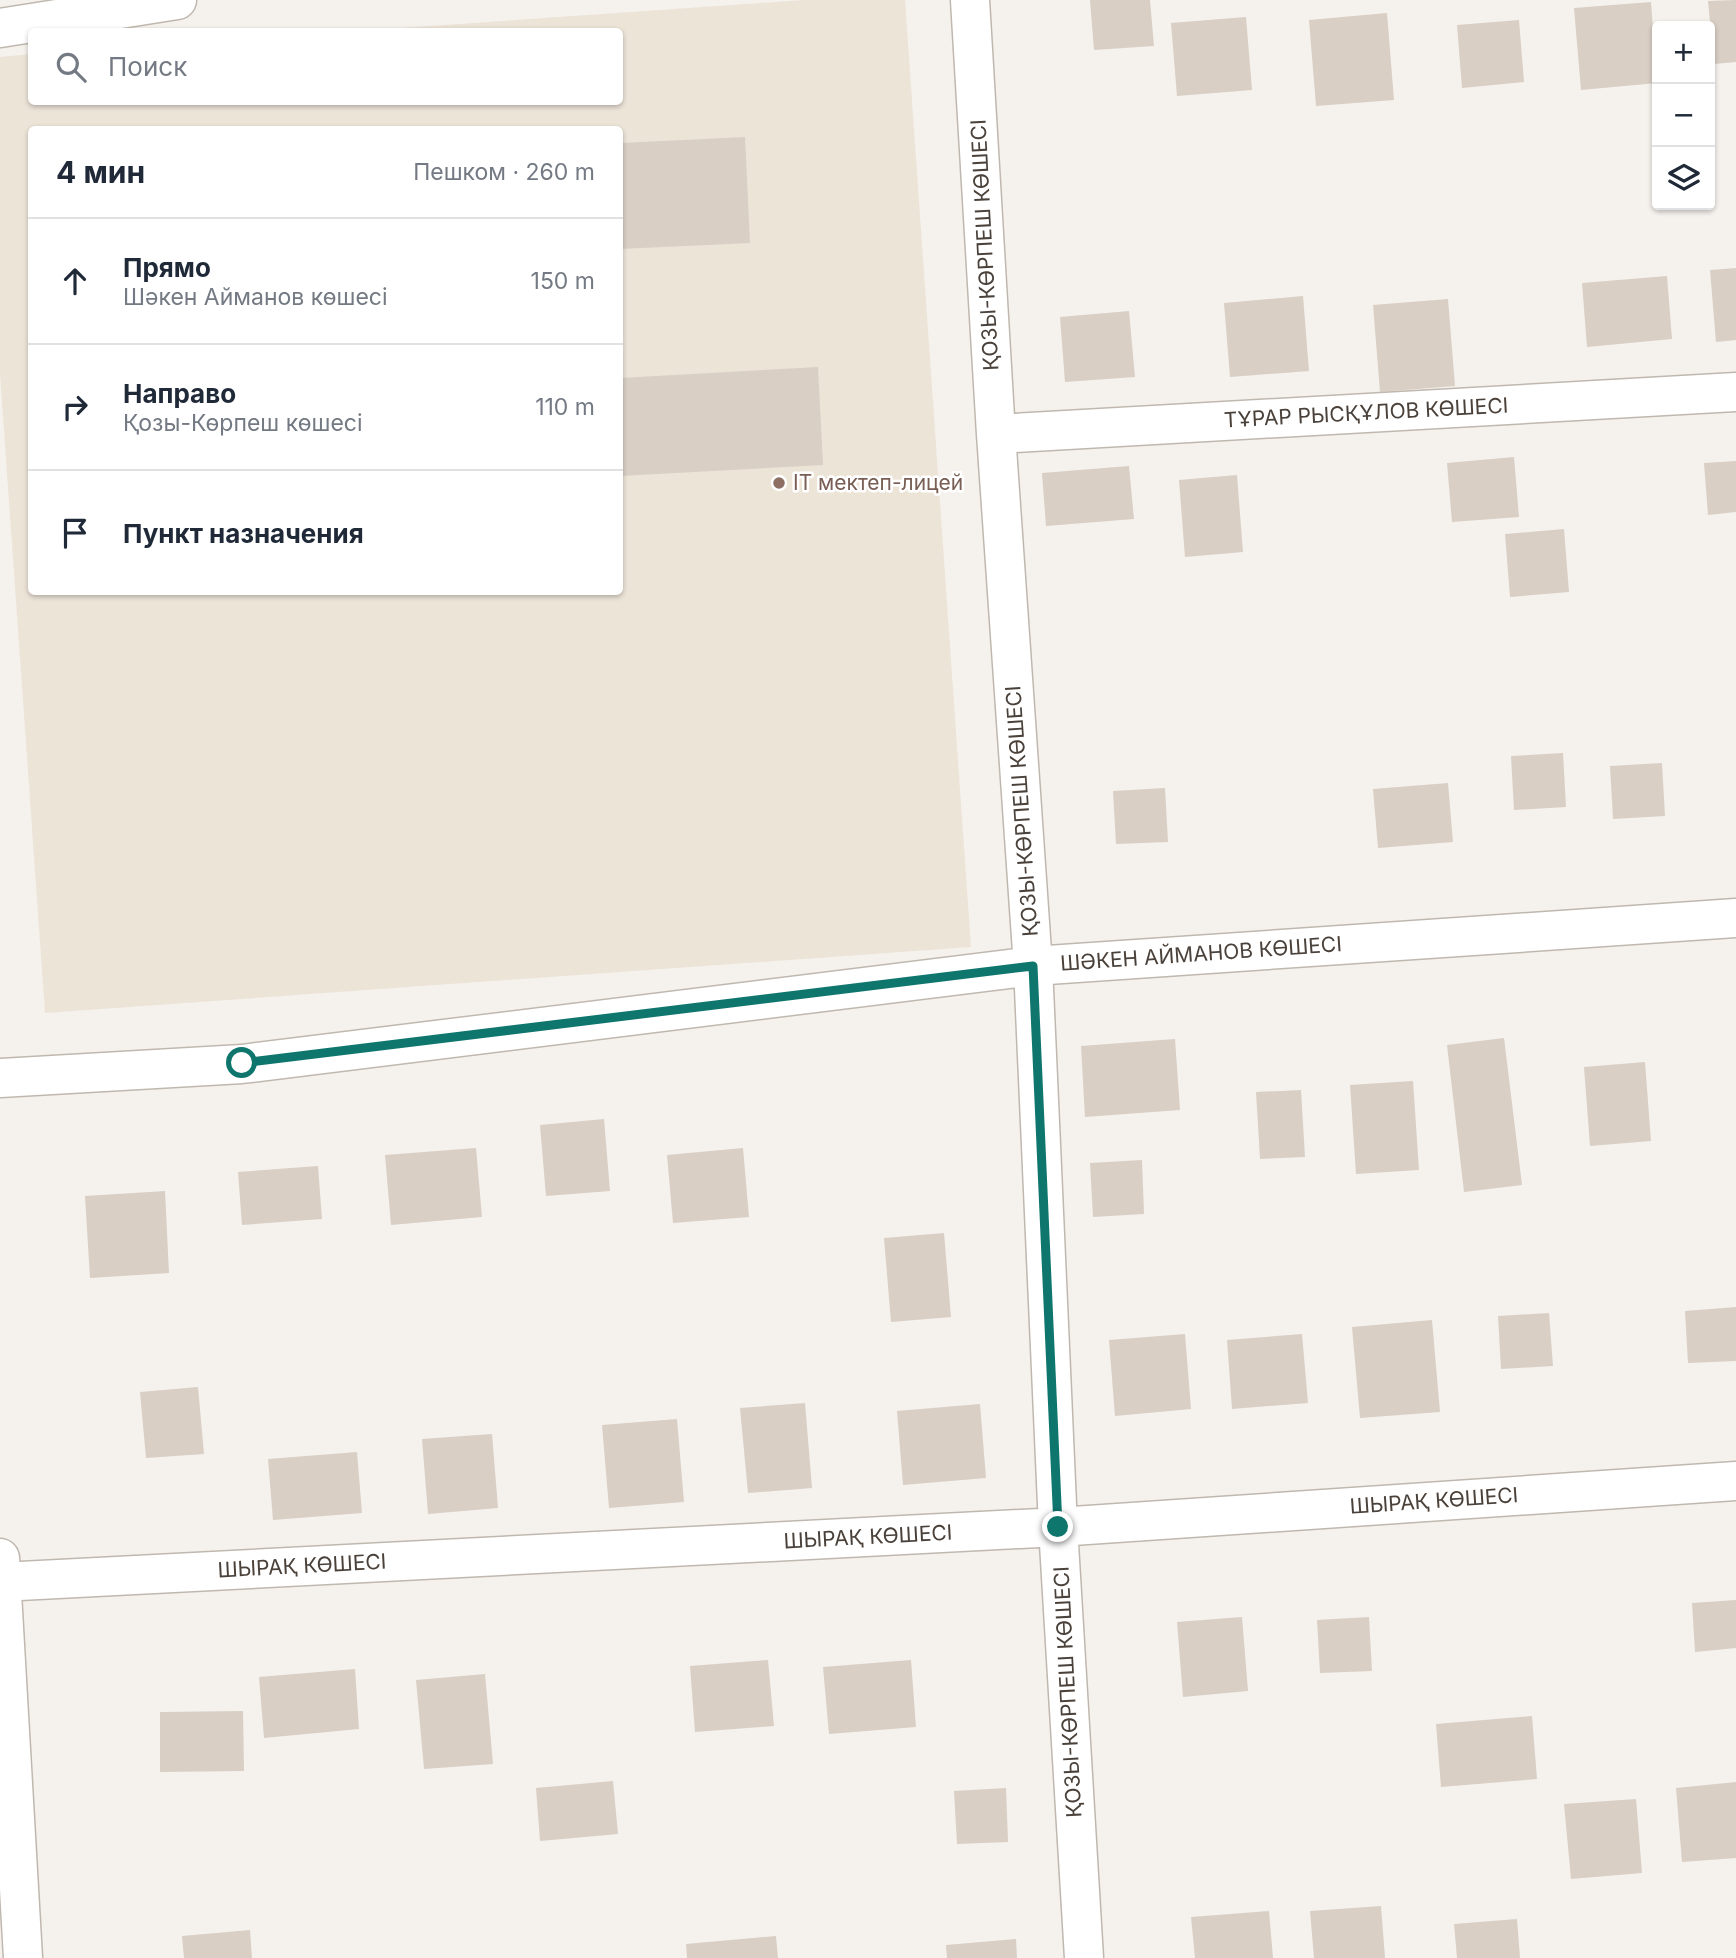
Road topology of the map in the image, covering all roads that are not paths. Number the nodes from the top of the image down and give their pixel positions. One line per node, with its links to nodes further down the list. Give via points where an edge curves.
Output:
1 (177, 0): 3 (street)
2 (970, 0): 5 (street, ҚОЗЫ-КӨРПЕШ КӨШЕСІ)
3 (0, 28)
4 (1736, 392): 5 (street, ТҰРАР РЫСҚҰЛОВ КӨШЕСІ)
5 (996, 434): 7 (street, ҚОЗЫ-КӨРПЕШ КӨШЕСІ)
6 (1736, 918): 7 (street, ШӘКЕН АЙМАНОВ КӨШЕСІ)
7 (1033, 966): 8 (street, ШӘКЕН АЙМАНОВ КӨШЕСІ, via 242,1063); 10 (street, ҚОЗЫ-КӨРПЕШ КӨШЕСІ)
8 (0, 1078)
9 (1736, 1481): 10 (street, ШЫРАҚ КӨШЕСІ)
10 (1058, 1527): 11 (street, ШЫРАҚ КӨШЕСІ); 13 (street, ҚОЗЫ-КӨРПЕШ КӨШЕСІ)
11 (1, 1574): 12 (street)
12 (23, 1958)
13 (1084, 1958)

